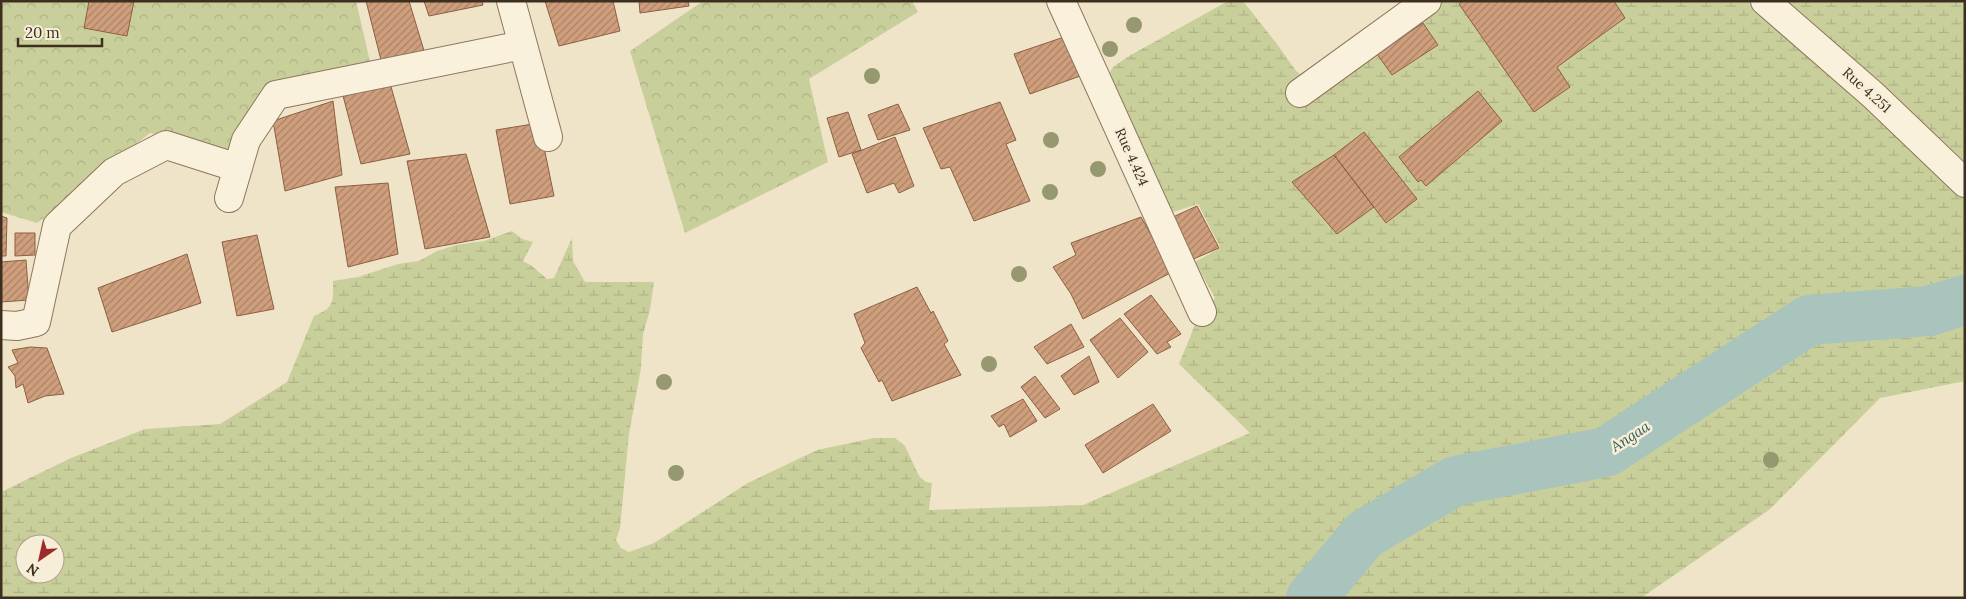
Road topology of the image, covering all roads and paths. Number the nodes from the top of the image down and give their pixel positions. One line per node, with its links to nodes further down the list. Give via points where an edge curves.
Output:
1 (511, 1): 5 (street)
2 (1427, 1): 6 (street)
3 (1765, 1): 9 (street, Rue 4.251, via 1873,94)
4 (1062, 2): 11 (street, Rue 4.424)
5 (522, 45): 7 (street); 8 (street, via 276,95 246,140)
6 (1300, 93)
7 (548, 137)
8 (238, 168): 10 (street); 12 (street, via 166,145 114,172 57,226 36,322)
9 (1965, 183)
10 (229, 198)
11 (1202, 312)
12 (1, 325)

